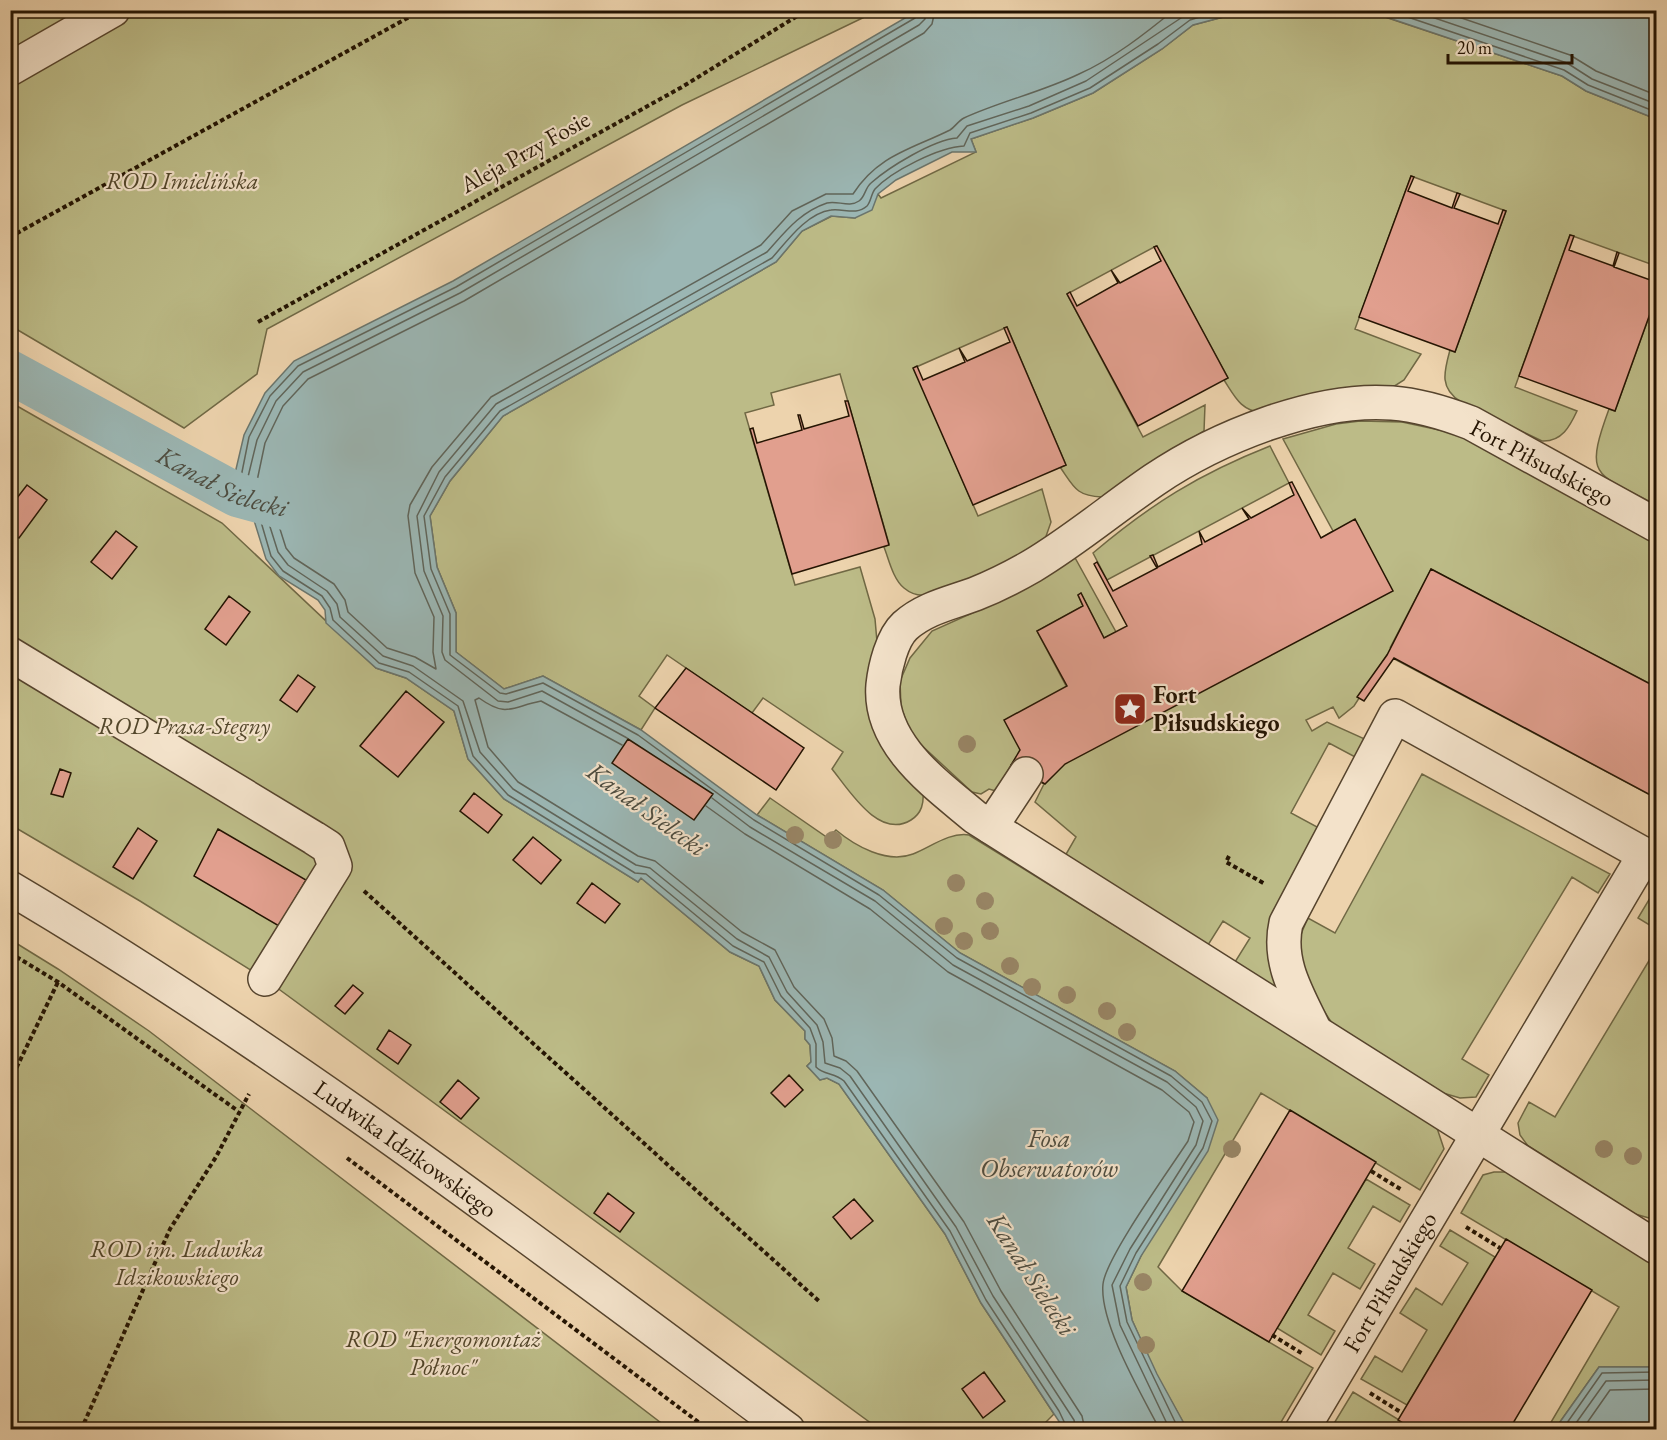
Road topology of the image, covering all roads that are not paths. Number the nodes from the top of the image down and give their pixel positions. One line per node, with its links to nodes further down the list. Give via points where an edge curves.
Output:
1 (113, 10): 2 (street)
2 (10, 69)
3 (1656, 525): 6 (street, Fort Piłsudskiego, via 1471,423 1419,406 1358,403 1326,408 1222,443 1155,479 1034,565 1003,582 929,610 904,627 887,664 883,686 884,709 891,728 917,767)
4 (10, 654): 9 (street, via 328,847 335,866)
5 (1026, 774): 6 (street)
6 (991, 827): 10 (street, Fort Piłsudskiego)
7 (1651, 857): 10 (street, via 1395,716 1286,923 1282,942 1287,972); 11 (street)
8 (10, 888): 13 (street, Ludwika Idzikowskiego, via 277,1056)
9 (264, 979)
10 (1315, 1031): 11 (street, Fort Piłsudskiego)
11 (1479, 1135): 12 (street, Fort Piłsudskiego); 14 (street, Fort Piłsudskiego)
12 (1656, 1247)
13 (788, 1430)
14 (1302, 1430)

